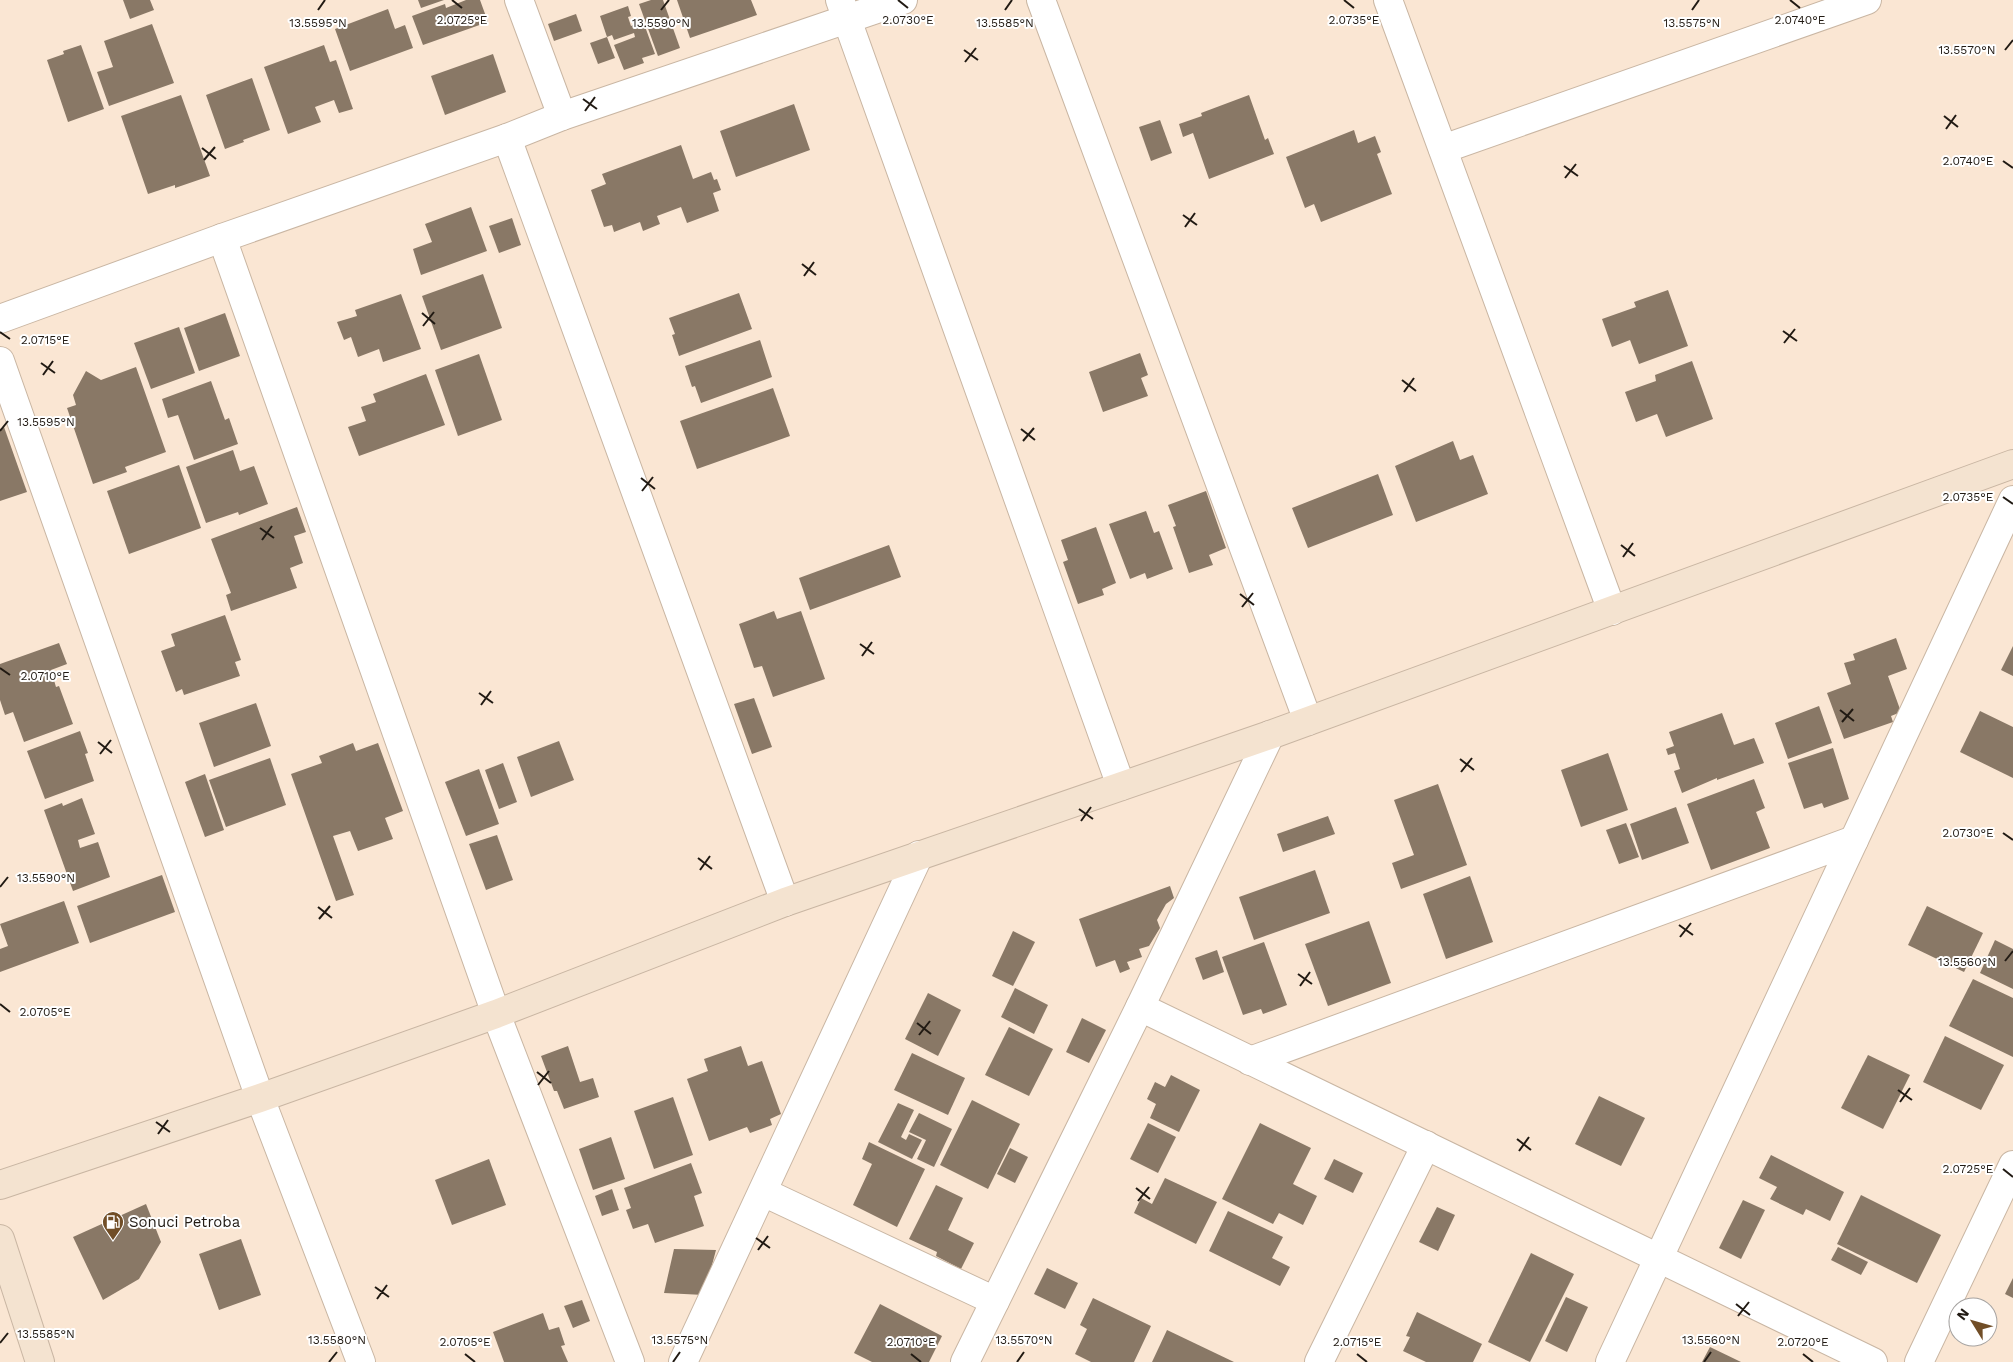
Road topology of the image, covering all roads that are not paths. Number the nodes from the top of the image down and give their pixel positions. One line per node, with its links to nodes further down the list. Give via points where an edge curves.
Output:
1 (519, 0): 7 (street)
2 (904, 0): 6 (street)
3 (1041, 0): 16 (street)
4 (1388, 0): 9 (street)
5 (1849, 3): 9 (street)
6 (844, 10): 7 (street); 18 (street)
7 (562, 116): 8 (street)
8 (508, 138): 10 (street); 21 (street)
9 (1443, 149): 15 (street)
10 (222, 238): 11 (street); 23 (street)
11 (0, 319)
12 (0, 361): 25 (street)
13 (2013, 464): 15 (street)
14 (2013, 500): 19 (street)
15 (1612, 611): 16 (street)
16 (1308, 721): 17 (street)
17 (1270, 735): 18 (street); 22 (street)
18 (1120, 786): 20 (street)
19 (1854, 840): 24 (street); 31 (street)
20 (919, 855): 21 (street); 29 (street)
21 (785, 902): 23 (street)
22 (1140, 1008): 24 (street); 32 (street)
23 (496, 1014): 25 (street); 35 (street)
24 (1250, 1061): 26 (street)
25 (260, 1098): 28 (street); 34 (street)
26 (1426, 1145): 31 (street); 38 (street)
27 (2013, 1166): 41 (street)
28 (0, 1185)
29 (763, 1192): 32 (street); 36 (street)
30 (0, 1239): 33 (street)
31 (1659, 1258): 39 (street); 40 (street)
32 (995, 1301): 37 (street)
33 (40, 1362)
34 (361, 1362)
35 (630, 1362)
36 (683, 1362)
37 (965, 1362)
38 (1319, 1362)
39 (1610, 1362)
40 (1873, 1362)
41 (1919, 1362)

